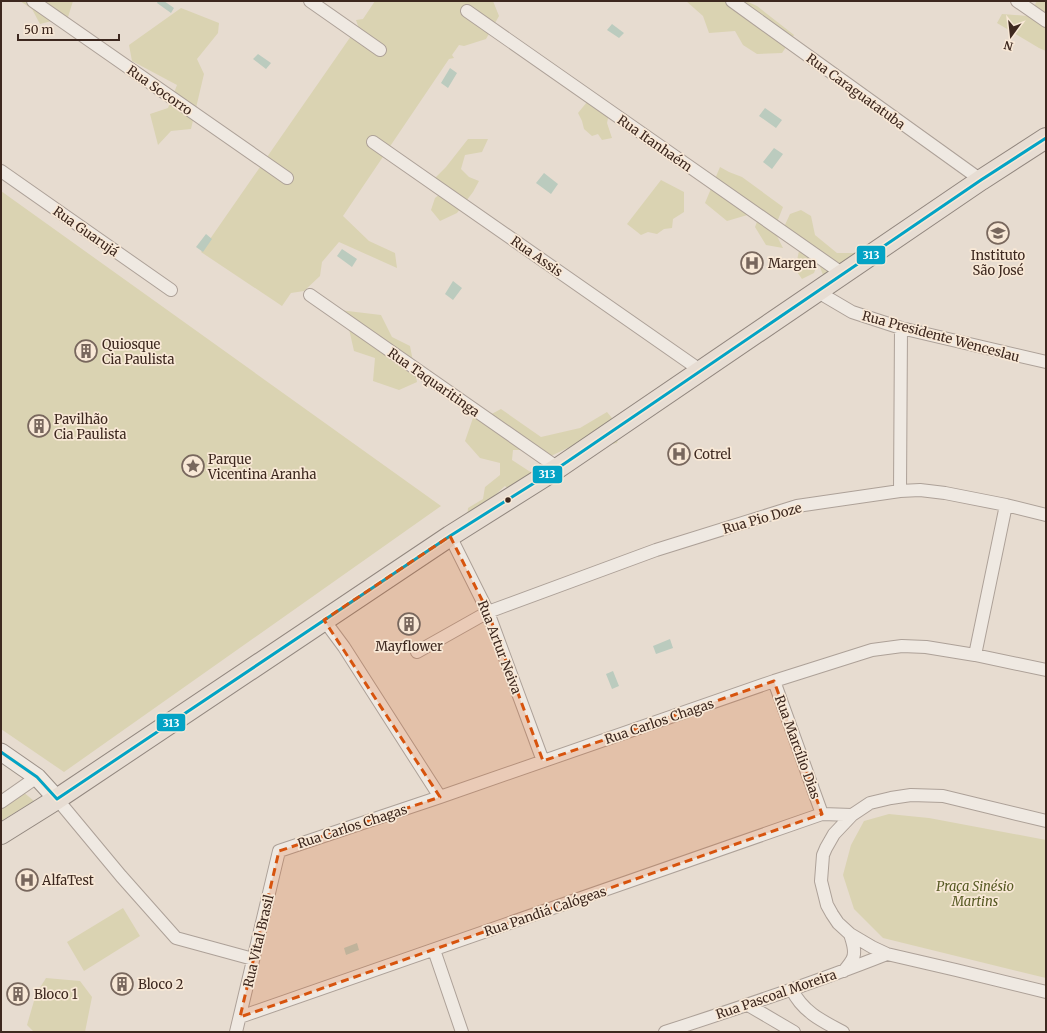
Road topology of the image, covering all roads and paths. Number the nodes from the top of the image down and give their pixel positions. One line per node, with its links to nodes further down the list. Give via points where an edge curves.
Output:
1 (34, 1): 11 (street, Rua Socorro)
2 (310, 1): 7 (street)
3 (732, 1): 12 (street, Rua Caraguatatuba)
4 (1018, 1): 6 (street)
5 (467, 11): 13 (street, Rua Itanhaém)
6 (1046, 21)
7 (380, 50)
8 (1046, 138): 12 (main road)
9 (373, 142): 19 (street, Rua Assis)
10 (1, 171): 14 (street, Rua Guarujá)
11 (287, 178)
12 (981, 180): 13 (main road)
13 (844, 274): 15 (main road)
14 (171, 290)
15 (818, 292): 17 (street, Rua Presidente Wenceslau, via 852,312); 19 (main road)
16 (310, 295): 20 (street, Rua Taquaritinga)
17 (900, 328): 18 (street, Rua Presidente Wenceslau); 21 (street)
18 (1046, 362)
19 (700, 370): 20 (main road)
20 (558, 468): 24 (main road)
21 (900, 490): 22 (street, Rua Pio Doze, via 945,493); 25 (street, Rua Pio Doze, via 797,506 656,550)
22 (1006, 505): 23 (street, Rua Pio Doze); 28 (street)
23 (1046, 515)
24 (450, 536): 25 (street, Rua Artur Neiva); 26 (main road)
25 (488, 612): 27 (street, Rua Pio Doze); 32 (street, Rua Artur Neiva)
26 (324, 620): 34 (street); 35 (main road)
27 (417, 652)
28 (975, 655): 29 (street, Rua Carlos Chagas); 30 (street, Rua Carlos Chagas, via 902,646 872,650)
29 (1046, 670)
30 (774, 681): 32 (street, Rua Carlos Chagas); 37 (street, Rua Marcílio Dias)
31 (1, 752): 33 (main road)
32 (543, 761): 34 (street, Rua Carlos Chagas)
33 (36, 777): 35 (main road); 36 (street)
34 (440, 797): 41 (street, Rua Carlos Chagas)
35 (57, 799): 40 (main road); 45 (street, via 176,938)
36 (1, 802)
37 (822, 814): 38 (street, Rua Pandiá Calógeas); 43 (street, Rua Pandiá Calógeas)
38 (852, 815): 39 (street, via 870,803 911,795 943,796); 42 (street, via 834,834 826,848 821,881 827,905 838,923)
39 (1046, 821)
40 (1, 834)
41 (279, 851): 45 (street, Rua Vital Brasil)
42 (850, 934): 44 (street); 46 (street, via 854,954)
43 (434, 950): 50 (street, Rua Pandiá Calógeas); 52 (street)
44 (886, 954): 46 (street, Rua Pascoal Moreira); 48 (street)
45 (253, 959): 50 (street, Rua Vital Brasil)
46 (844, 971): 47 (street, Rua Pascoal Moreira)
47 (792, 990): 49 (street, Rua Pascoal Moreira); 55 (street, via 804,1008)
48 (1046, 992)
49 (748, 1005): 53 (street, Rua Pascoal Moreira); 54 (street)
50 (240, 1018): 51 (street, Rua Vital Brasil)
51 (236, 1032)
52 (462, 1032)
53 (664, 1032)
54 (794, 1032)
55 (844, 1032)

